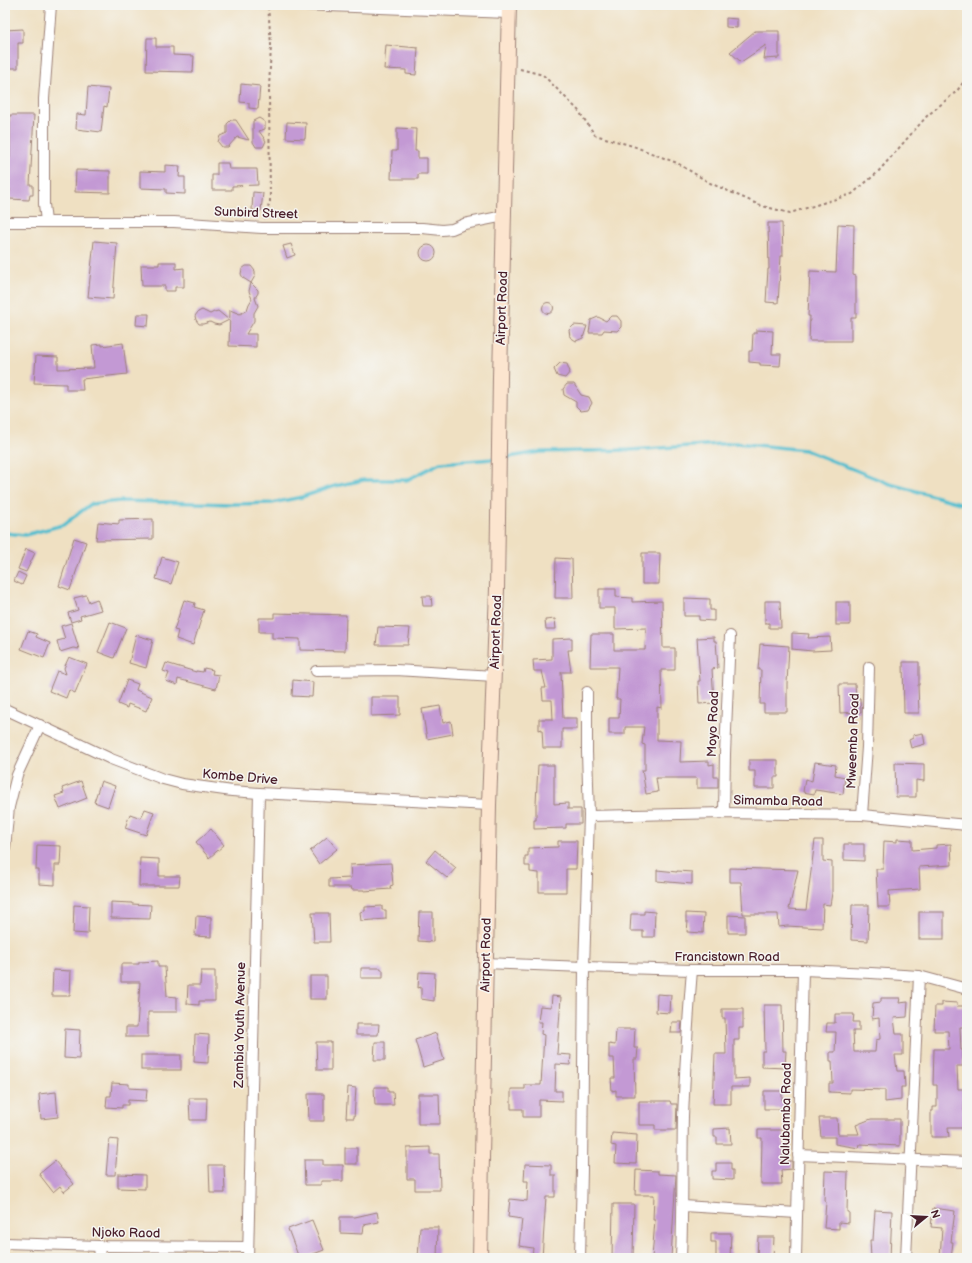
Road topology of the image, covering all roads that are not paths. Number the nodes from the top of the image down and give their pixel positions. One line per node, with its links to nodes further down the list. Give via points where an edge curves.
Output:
1 (51, 5): 6 (street, via 44,99)
2 (303, 5): 3 (street)
3 (508, 9): 4 (street, Airport Road)
4 (504, 216): 6 (street, Sunbird Street, via 442,230 262,228 174,222); 10 (street, Airport Road)
5 (5, 222): 6 (street, Sunbird Street)
6 (46, 222)
7 (730, 636): 16 (street, Moyo Road)
8 (869, 667): 17 (street, Mweemba Road)
9 (316, 671): 10 (street, via 396,670)
10 (494, 676): 15 (street, Airport Road)
11 (587, 692): 18 (street)
12 (5, 709): 13 (street, Kombe Drive)
13 (40, 725): 14 (street, Kombe Drive, via 111,759 163,780); 20 (street, via 17,775 9,806)
14 (259, 793): 15 (street, Kombe Drive); 34 (street, Zambia Youth Avenue)
15 (489, 805): 21 (street, Airport Road)
16 (724, 813): 17 (street, Simamba Road); 18 (street, Simamba Road)
17 (862, 815): 19 (street, Simamba Road)
18 (589, 816): 22 (street)
19 (967, 825)
20 (5, 848)
21 (486, 963): 22 (street, Francistown Road); 37 (street, Airport Road)
22 (584, 968): 23 (street, Francistown Road); 38 (street)
23 (692, 970): 24 (street, Francistown Road); 30 (street, via 683,1117)
24 (803, 970): 25 (street, Francistown Road); 27 (street, Nalubamba Road)
25 (919, 976): 26 (street, Francistown Road); 28 (street)
26 (967, 989)
27 (798, 1155): 28 (street); 31 (street, Nalubamba Road)
28 (910, 1160): 29 (street); 41 (street)
29 (967, 1162)
30 (683, 1206): 31 (street); 39 (street)
31 (797, 1213): 40 (street, Nalubamba Road)
32 (5, 1243): 33 (street, Njoko Raod)
33 (98, 1246): 34 (street, Njoko Raod); 35 (street)
34 (248, 1247): 36 (street, Zambia Youth Avenue)
35 (100, 1258)
36 (248, 1258)
37 (480, 1258)
38 (580, 1258)
39 (681, 1258)
40 (796, 1258)
41 (906, 1258)

